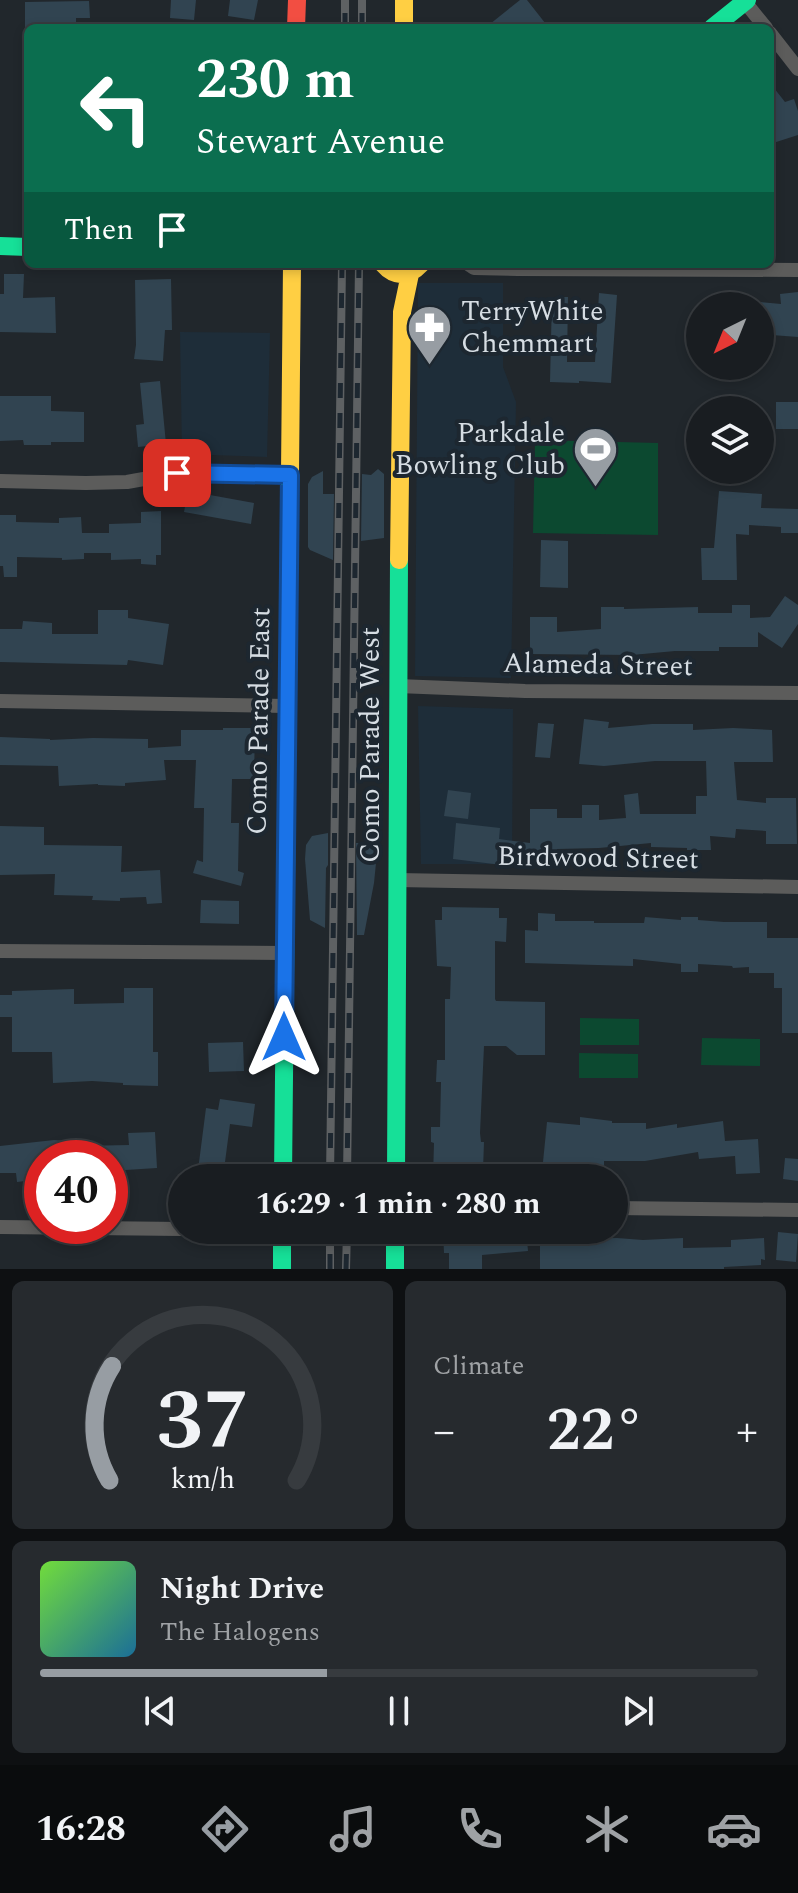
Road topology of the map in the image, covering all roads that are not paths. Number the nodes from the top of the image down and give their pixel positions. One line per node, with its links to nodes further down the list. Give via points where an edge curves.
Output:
1 (297, 0): 4 (street)
2 (404, 0): 5 (street)
3 (746, 1): 6 (street); 7 (street)
4 (296, 24)
5 (404, 24)
6 (717, 24)
7 (763, 24)
8 (774, 38): 9 (street)
9 (798, 69)
10 (0, 246): 11 (street)
11 (24, 247)
12 (292, 268): 16 (street, Como Parade East)
13 (394, 268): 18 (street, Como Parade West, via 402,312)
14 (474, 268): 15 (street)
15 (798, 270)
16 (290, 475): 17 (street, via 177,473 127,482); 21 (street, Como Parade East)
17 (0, 481)
18 (398, 686): 19 (street, Alameda Street); 22 (street, Como Parade West)
19 (798, 693)
20 (0, 701): 21 (street)
21 (288, 706): 25 (street, Como Parade East)
22 (397, 880): 23 (street, Birdwood Street); 27 (street, Como Parade West)
23 (798, 887)
24 (0, 951): 25 (street)
25 (284, 953): 26 (street, Como Parade East)
26 (283, 1164)
27 (396, 1164)
28 (628, 1208): 29 (street)
29 (798, 1210)
30 (0, 1227): 31 (street)
31 (168, 1229)
32 (282, 1244): 34 (street)
33 (395, 1244): 35 (street)
34 (282, 1269)
35 (395, 1269)

